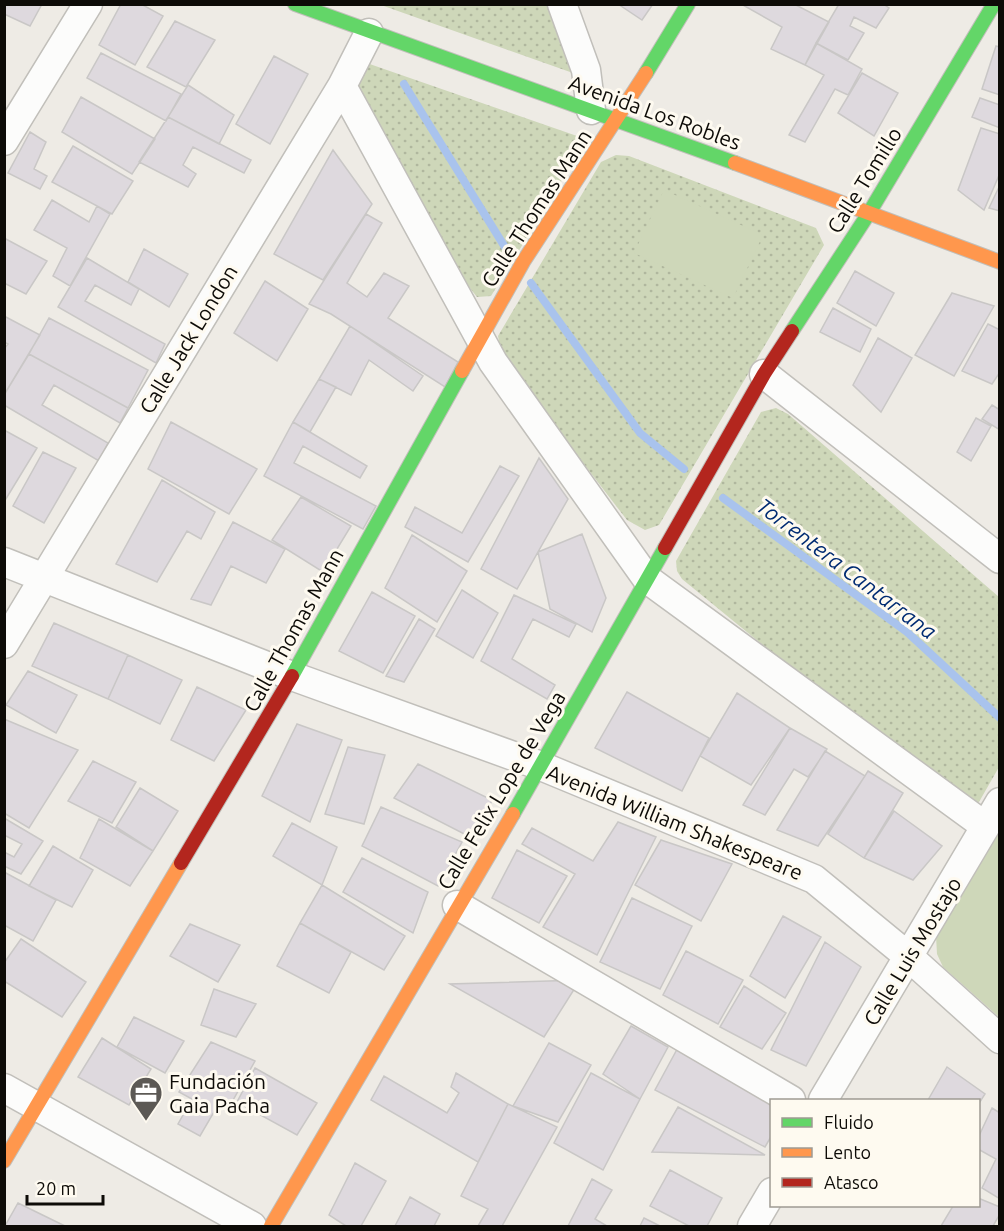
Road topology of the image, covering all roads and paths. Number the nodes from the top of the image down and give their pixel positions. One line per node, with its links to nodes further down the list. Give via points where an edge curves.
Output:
1 (88, 4): 10 (street)
2 (295, 4): 6 (street, Avenida Los Robles)
3 (562, 4): 8 (street, via 586,70)
4 (688, 4): 9 (street, Calle Thomas Mann)
5 (994, 4): 11 (street, Calle Tomillo)
6 (369, 33): 7 (street, Calle Jack London); 8 (street, Avenida Los Robles)
7 (342, 86): 13 (street); 17 (street, Calle Jack London)
8 (591, 110): 9 (street, Avenida Los Robles)
9 (618, 120): 11 (street, Avenida Los Robles); 13 (street, Calle Thomas Mann, via 523,262)
10 (4, 141)
11 (869, 213): 12 (street, Avenida Los Robles); 14 (street, Calle Tomillo)
12 (999, 262)
13 (480, 337): 18 (street, via 493,362); 20 (street, Calle Thomas Mann)
14 (764, 374): 15 (street); 18 (street, Calle Felix Lope de Vega)
15 (999, 559)
16 (4, 562): 17 (street, Avenida William Shakespeare)
17 (43, 578): 19 (street, Calle Jack London); 20 (street, Avenida William Shakespeare)
18 (648, 579): 21 (street, Calle Felix Lope de Vega); 23 (street)
19 (4, 644)
20 (292, 676): 21 (street, Avenida William Shakespeare); 30 (street, Calle Thomas Mann)
21 (541, 766): 24 (street, Calle Felix Lope de Vega); 25 (street, Avenida William Shakespeare, via 814,879)
22 (999, 802): 23 (street, Calle Luis Mostajo)
23 (985, 826): 25 (street, Calle Luis Mostajo)
24 (457, 905): 28 (street); 34 (street, Calle Felix Lope de Vega)
25 (909, 957): 26 (street, Avenida William Shakespeare); 29 (street, Calle Luis Mostajo)
26 (999, 1039)
27 (4, 1088): 30 (street)
28 (788, 1099)
29 (824, 1099)
30 (37, 1107): 31 (street, Calle Thomas Mann); 33 (street)
31 (4, 1161)
32 (770, 1194): 35 (street)
33 (252, 1227)
34 (271, 1227)
35 (752, 1227)

